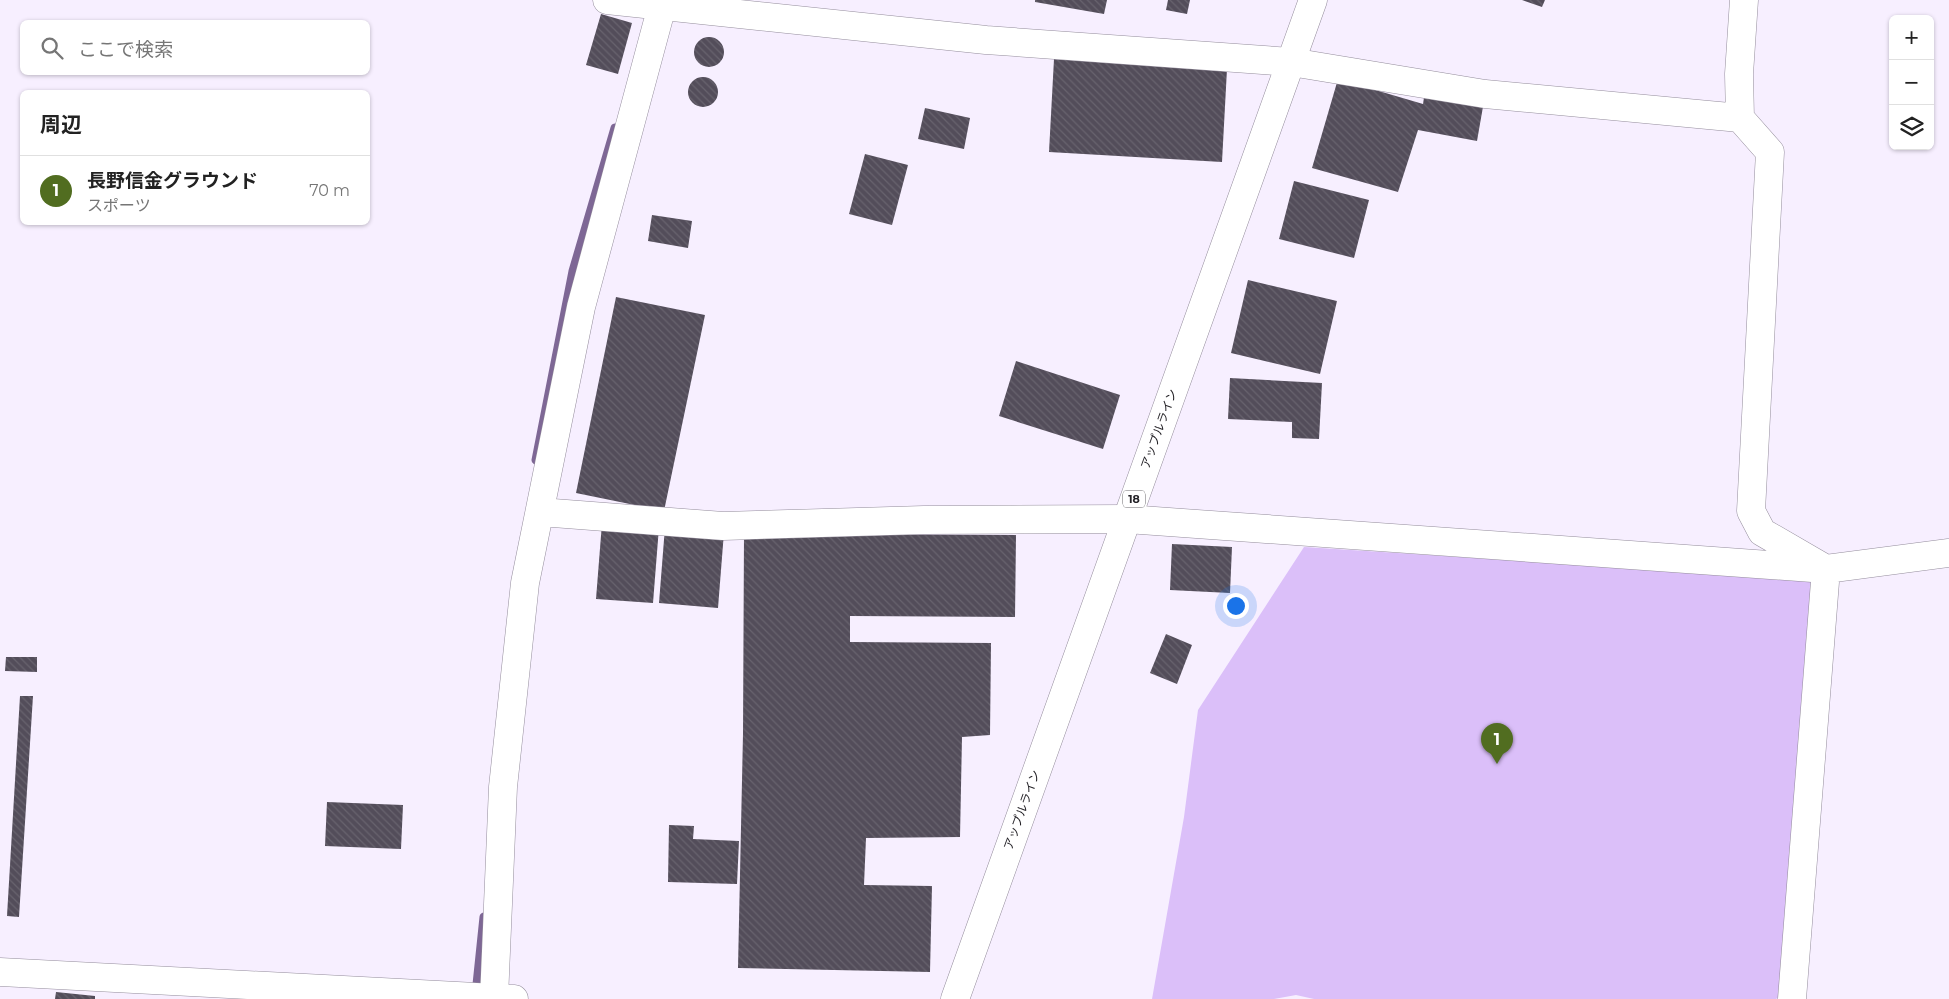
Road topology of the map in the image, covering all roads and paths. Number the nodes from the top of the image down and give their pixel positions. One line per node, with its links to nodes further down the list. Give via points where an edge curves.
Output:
1 (607, 0): 4 (main road)
2 (1313, 0): 5 (main road, アップルライン / 18)
3 (1744, 0): 6 (main road)
4 (662, 6): 5 (main road, via 986,40); 7 (main road, via 581,306)
5 (1291, 62): 6 (main road, via 1485,94); 8 (main road, アップルライン / 18)
6 (1740, 118): 10 (main road, via 1770,152 1752,511 1762,532)
7 (540, 512): 8 (main road, via 723,526 924,520); 13 (main road, via 525,583 503,787)
8 (1126, 519): 10 (main road); 14 (main road, アップルライン / 18)
9 (1949, 553): 10 (main road)
10 (1826, 569): 15 (main road)
11 (0, 972): 12 (main road)
12 (429, 997): 13 (main road)
13 (504, 998)
14 (955, 999)
15 (1792, 999)

